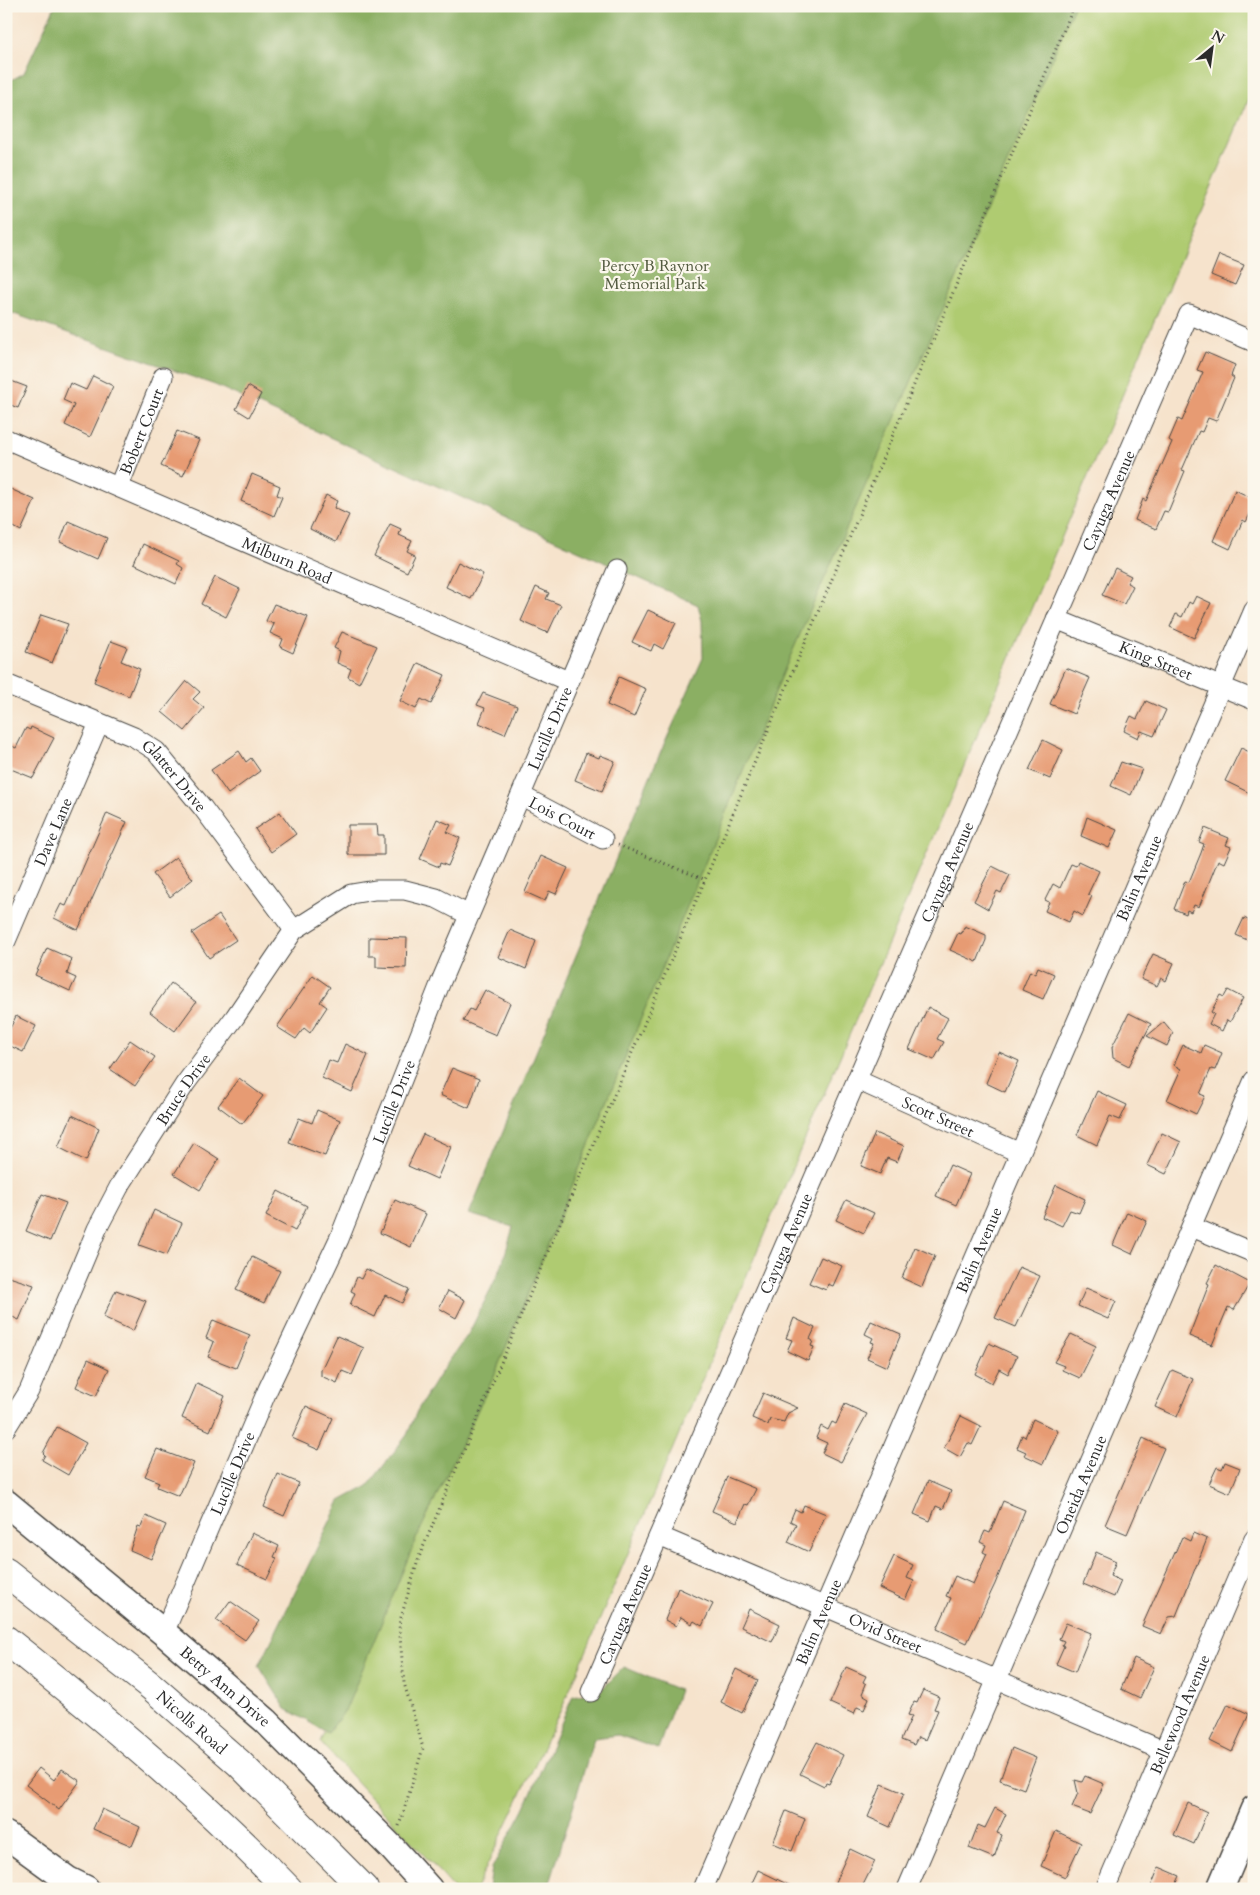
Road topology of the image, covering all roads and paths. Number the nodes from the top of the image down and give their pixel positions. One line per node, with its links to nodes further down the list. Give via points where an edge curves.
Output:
1 (1074, 6): 16 (path)
2 (1254, 342): 8 (street, Cayuga Avenue, via 1189,314)
3 (163, 377): 5 (street, Bobert Court)
4 (6, 439): 5 (street, Milburn Road)
5 (119, 486): 9 (street, Milburn Road)
6 (617, 570): 9 (street, Lucille Drive)
7 (1254, 610): 11 (street, Balin Avenue)
8 (1056, 619): 11 (street, King Street); 20 (street, Cayuga Avenue)
9 (568, 681): 14 (street, Lucille Drive)
10 (6, 684): 13 (street, Glatter Drive)
11 (1220, 687): 12 (street, King Street); 22 (street, Balin Avenue)
12 (1254, 700)
13 (98, 723): 18 (street, Glatter Drive, via 134,736 156,751); 19 (street, Dave Lane)
14 (522, 796): 15 (street, Lois Court); 17 (street, Lucille Drive)
15 (604, 839): 16 (path)
16 (706, 880): 38 (path, via 419,1558 399,1624 404,1683 423,1748)
17 (469, 915): 18 (street, Bruce Drive, via 436,898 405,890 374,890 351,894); 31 (street, Lucille Drive, via 339,1239 268,1389)
18 (294, 930): 25 (street, Bruce Drive, via 180,1092 119,1187 29,1391)
19 (6, 941)
20 (856, 1080): 22 (street, Scott Street); 27 (street, Cayuga Avenue)
21 (1254, 1080): 23 (street, Oneida Avenue)
22 (1020, 1153): 30 (street, Balin Avenue)
23 (1192, 1227): 24 (street); 33 (street, Oneida Avenue)
24 (1254, 1253)
25 (6, 1428)
26 (6, 1503): 31 (street, Betty Ann Drive)
27 (659, 1536): 30 (street, Ovid Street); 34 (street, Cayuga Avenue)
28 (1254, 1539): 35 (street, Bellewood Avenue)
29 (6, 1572): 42 (highway, Nicolls Road, via 152,1687 231,1756)
30 (824, 1606): 33 (street, Ovid Street); 44 (street, Balin Avenue)
31 (164, 1632): 38 (street, Betty Ann Drive, via 266,1721)
32 (6, 1640): 41 (highway, via 102,1716 245,1844)
33 (996, 1679): 35 (street, Ovid Street); 45 (street, Oneida Avenue)
34 (591, 1692)
35 (1164, 1751): 46 (street, Bellewood Avenue)
36 (1254, 1809): 47 (street)
37 (6, 1835): 40 (street)
38 (392, 1848): 43 (street, Betty Ann Drive)
39 (1254, 1854): 48 (street)
40 (72, 1886)
41 (288, 1889)
42 (364, 1889)
43 (429, 1889)
44 (703, 1889)
45 (907, 1889)
46 (1106, 1889)
47 (1220, 1889)
48 (1238, 1889)

